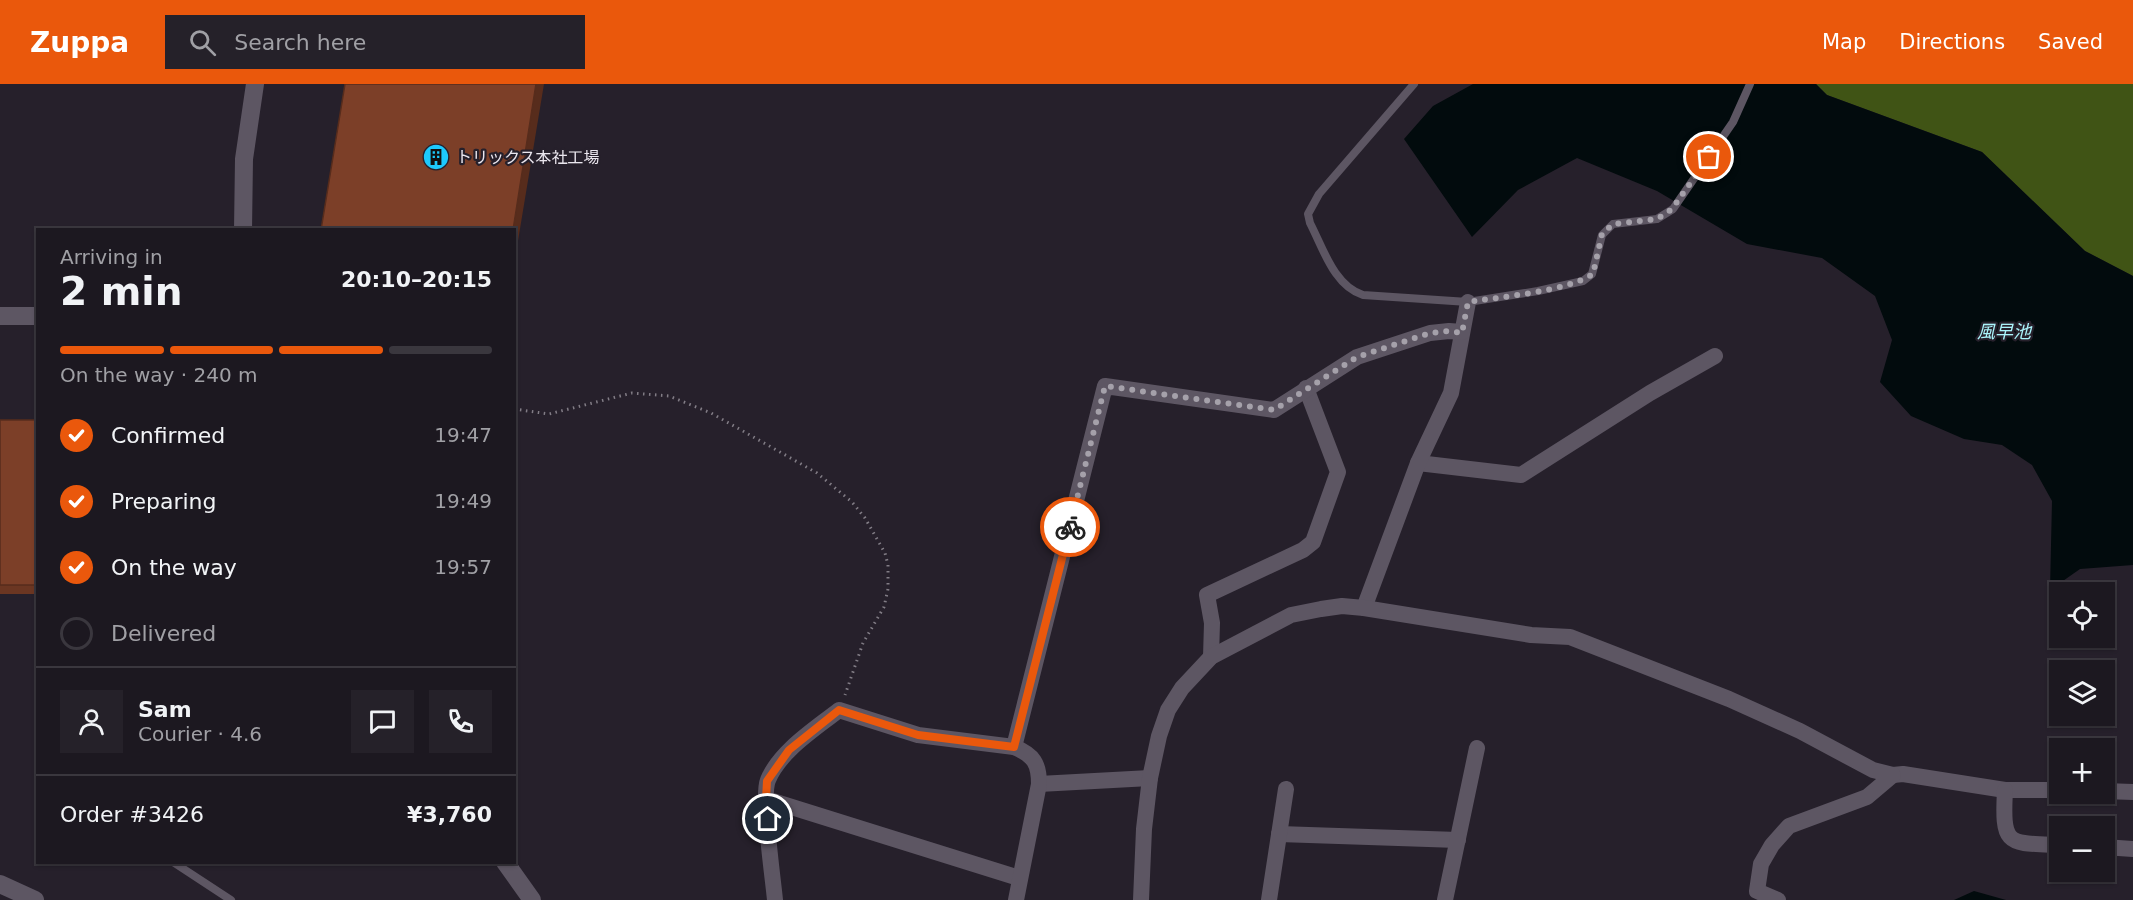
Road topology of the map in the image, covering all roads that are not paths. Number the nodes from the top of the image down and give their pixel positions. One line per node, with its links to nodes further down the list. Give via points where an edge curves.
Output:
1 (255, 84): 4 (street, via 244,159)
2 (1414, 84): 5 (lane, via 1319,194 1308,214 1310,223 1339,278 1352,292)
3 (1750, 84): 5 (lane, via 1733,122 1672,209 1657,219 1613,224 1602,234 1593,274 1560,286)
4 (243, 228)
5 (1468, 302): 8 (street)
6 (0, 316): 7 (street)
7 (36, 316)
8 (1462, 333): 10 (street, via 1430,333 1357,357); 11 (street, via 1451,393)
9 (1716, 356): 11 (street, via 1650,393 1521,476)
10 (1306, 388): 13 (street, via 1338,472 1333,488 1313,542 1207,595 1212,622); 14 (street, via 1274,410 1105,386)
11 (1418, 463): 12 (street)
12 (1364, 608): 13 (street, via 1342,606 1291,615); 16 (street, via 1531,635 1570,637 1728,699 1873,770)
13 (1211, 657): 17 (street, via 1168,710)
14 (1014, 747): 18 (street, via 1026,752 1039,769); 24 (street, via 918,735 839,710 789,750 767,781)
15 (1477, 748): 26 (street)
16 (1893, 775): 20 (street); 42 (street, via 1867,797 1789,826 1761,864 1757,891)
17 (1150, 778): 18 (street); 39 (street)
18 (1039, 784): 32 (street)
19 (1286, 789): 25 (street)
20 (2006, 790): 21 (street); 27 (street, via 2009,837 2022,844)
21 (2049, 790)
22 (2115, 791): 23 (street)
23 (2133, 792)
24 (766, 799): 32 (street); 37 (street)
25 (1279, 834): 26 (street); 40 (street)
26 (1458, 840): 41 (street)
27 (2049, 845)
28 (2115, 848): 29 (street)
29 (2133, 849)
30 (176, 864): 35 (lane)
31 (506, 864): 36 (street)
32 (1019, 878): 38 (street)
33 (0, 884): 34 (street)
34 (35, 900)
35 (231, 900)
36 (532, 900)
37 (775, 900)
38 (1016, 900)
39 (1141, 900)
40 (1269, 900)
41 (1445, 900)
42 (1778, 900)

